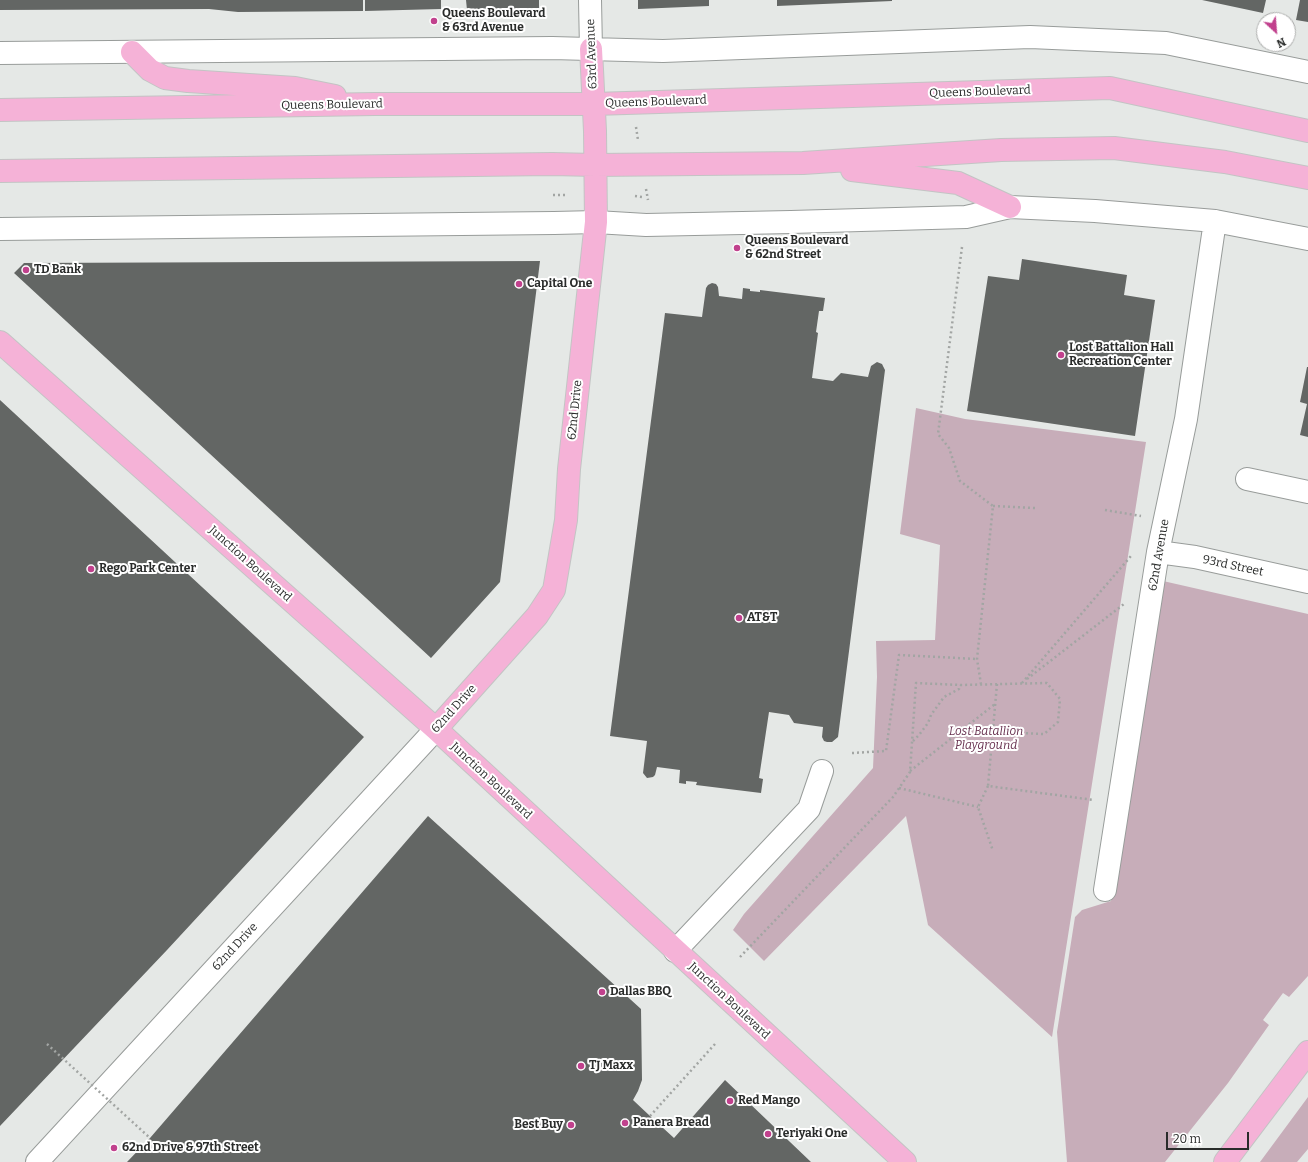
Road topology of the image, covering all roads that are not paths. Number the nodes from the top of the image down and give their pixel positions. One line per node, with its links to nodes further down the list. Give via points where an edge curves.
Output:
1 (590, 0): 2 (street, 63rd Avenue)
2 (591, 48): 3 (street); 5 (street, via 663,51 1030,37 1166,43); 7 (main road, 63rd Avenue)
3 (132, 52): 4 (street); 6 (main road, via 150,70 165,78 295,88)
4 (0, 53)
5 (1308, 72)
6 (375, 104): 7 (main road, Queens Boulevard); 8 (main road, Queens Boulevard)
7 (594, 104): 9 (main road, 63rd Avenue); 10 (main road, Queens Boulevard, via 1110,88)
8 (0, 110)
9 (595, 131): 12 (main road, 62nd Drive)
10 (1308, 131)
11 (803, 163): 12 (main road); 14 (main road, via 1001,150 1114,148 1225,162); 15 (main road, via 958,183)
12 (595, 165): 13 (main road, via 489,164); 17 (main road, 62nd Drive)
13 (0, 171)
14 (1308, 178)
15 (1010, 207): 16 (street); 17 (street, via 966,217 646,225)
16 (1215, 221): 19 (street); 23 (street, 62nd Avenue, via 1186,419)
17 (596, 222): 18 (street); 25 (main road, 62nd Drive, via 569,469 566,520 554,590 537,616)
18 (0, 229)
19 (1308, 239)
20 (0, 342): 25 (main road, Junction Boulevard)
21 (1247, 479): 22 (street)
22 (1308, 492)
23 (1158, 552): 24 (street, 93rd Street, via 1195,557); 27 (street, 62nd Avenue)
24 (1308, 582)
25 (436, 730): 28 (main road, Junction Boulevard); 30 (street, 62nd Drive)
26 (822, 771): 28 (street, via 809,809)
27 (1105, 890)
28 (675, 951): 31 (main road, Junction Boulevard)
29 (1308, 1052): 32 (main road)
30 (37, 1162)
31 (905, 1162)
32 (1225, 1162)

